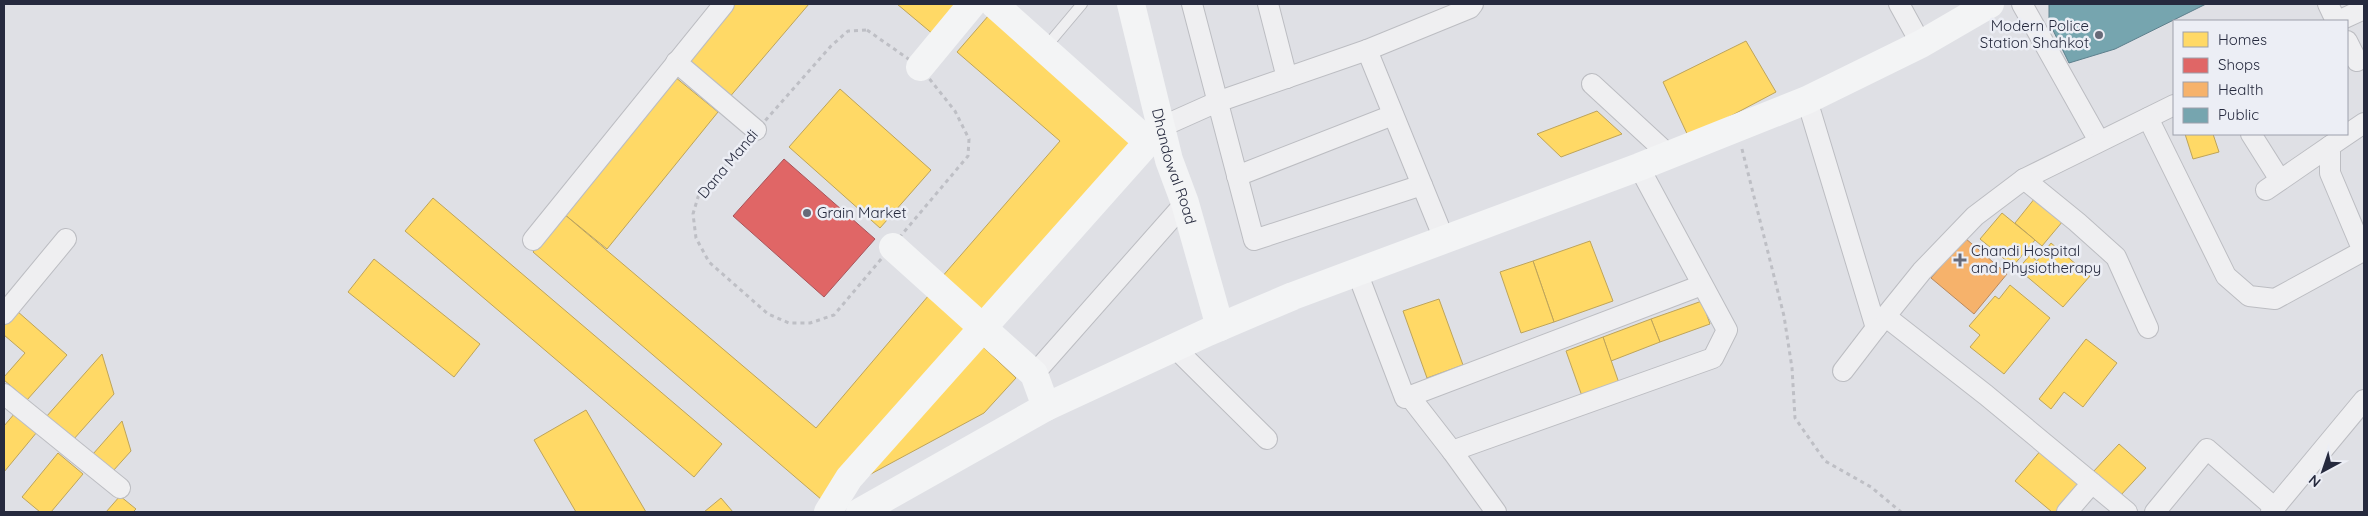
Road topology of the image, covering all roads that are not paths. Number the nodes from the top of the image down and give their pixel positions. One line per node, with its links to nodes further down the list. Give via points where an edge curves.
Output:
1 (724, 4): 21 (street)
2 (972, 4): 23 (street)
3 (994, 4): 19 (street)
4 (1082, 4): 19 (lane)
5 (1131, 4): 33 (street, Dhandowal Road)
6 (1192, 4): 27 (street)
7 (1268, 4): 24 (street)
8 (1899, 4): 18 (street)
9 (1990, 4): 14 (street)
10 (2022, 4): 37 (street)
11 (2328, 4): 15 (street)
12 (1469, 5): 20 (street)
13 (2364, 9): 16 (street)
14 (1957, 12): 18 (street)
15 (2336, 20)
16 (2339, 20)
17 (2348, 43): 22 (street)
18 (1921, 44): 26 (street)
19 (1044, 49): 33 (street)
20 (1367, 50): 24 (street); 29 (street)
21 (676, 62): 32 (street); 47 (street)
22 (2358, 62)
23 (920, 66)
24 (1287, 78): 27 (street)
25 (1592, 84): 39 (street)
26 (1807, 100): 39 (street); 53 (street)
27 (1218, 102): 33 (street); 41 (street)
28 (2173, 106): 30 (street)
29 (1393, 115): 41 (street); 43 (street)
30 (2148, 118): 37 (street); 49 (street, via 2226,276 2249,296 2275,299)
31 (2364, 123): 34 (street)
32 (756, 130)
33 (1155, 134): 44 (street, Dhandowal Road); 55 (street)
34 (2348, 134)
35 (2251, 135): 38 (street, via 2273,185)
36 (2346, 135): 38 (street)
37 (2099, 141): 42 (street)
38 (2330, 146): 49 (street, via 2330,173)
39 (1669, 155): 40 (street)
40 (1639, 168): 46 (street); 51 (street)
41 (1237, 176): 43 (street, via 1254,240)
42 (2024, 179): 53 (street, via 1976,216 1922,271); 56 (street, via 2116,258)
43 (1422, 185): 46 (street)
44 (1185, 203): 54 (street, Dhandowal Road); 59 (street)
45 (66, 239): 52 (street)
46 (1444, 239): 50 (street)
47 (533, 240)
48 (893, 247): 55 (street)
49 (2364, 252)
50 (1357, 272): 54 (street); 61 (street, via 1405,398)
51 (1702, 285): 61 (street); 65 (street, via 1727,330 1712,358)
52 (4, 314)
53 (1880, 322): 58 (street); 66 (street, via 1986,395)
54 (1220, 327): 57 (street)
55 (983, 328): 59 (street); 69 (street, via 849,478)
56 (2148, 328)
57 (1175, 348): 63 (street); 64 (street)
58 (1843, 371)
59 (1034, 374): 63 (street)
60 (4, 394): 67 (street)
61 (1410, 397): 65 (street)
62 (2364, 400): 68 (street)
63 (1046, 406): 70 (street)
64 (1267, 440)
65 (1452, 451): 71 (street)
66 (2092, 483): 72 (street); 73 (street)
67 (120, 488)
68 (2273, 510): 74 (street, via 2207,449)
69 (828, 512)
70 (860, 512)
71 (1496, 512)
72 (2067, 512)
73 (2128, 512)
74 (2155, 512)

